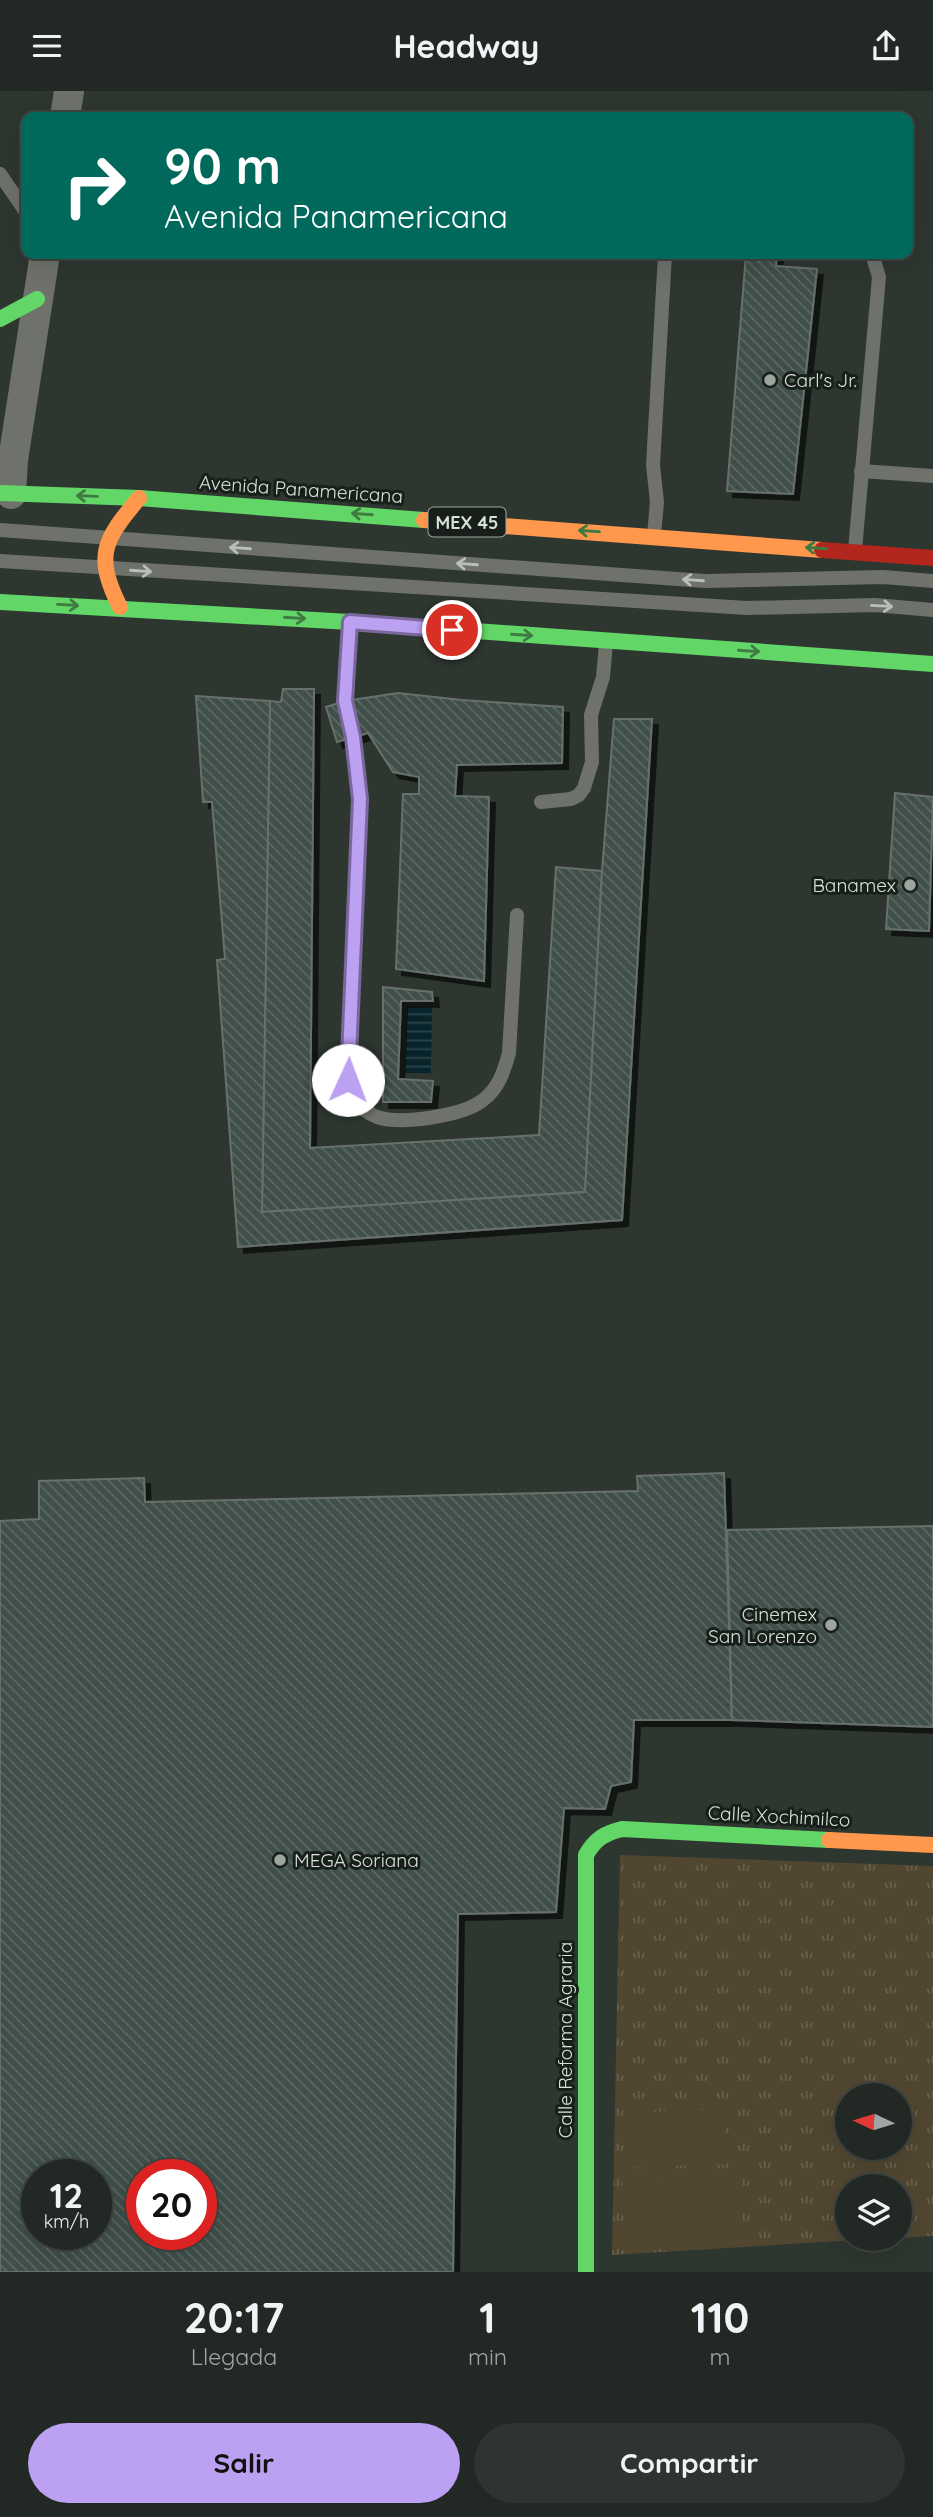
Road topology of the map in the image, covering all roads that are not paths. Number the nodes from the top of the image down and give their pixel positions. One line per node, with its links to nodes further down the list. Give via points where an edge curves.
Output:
1 (69, 91): 2 (street)
2 (66, 112)
3 (0, 174): 4 (lane)
4 (21, 205)
5 (44, 259): 8 (street)
6 (666, 259): 15 (lane, via 653,464)
7 (874, 259): 10 (lane, via 879,277)
8 (37, 299): 9 (main road); 12 (street)
9 (0, 319)
10 (861, 471): 11 (lane); 17 (lane)
11 (933, 476)
12 (6, 493): 13 (main road, Avenida Panamericana / MEX 45, one-way to 12)
13 (139, 498): 15 (main road, Avenida Panamericana / MEX 45, one-way to 13); 16 (main road)
14 (0, 530): 16 (lane)
15 (654, 536): 17 (main road, Avenida Panamericana / MEX 45, one-way to 15)
16 (109, 538): 20 (main road); 21 (lane, one-way to 16, via 883,577 705,581)
17 (855, 551): 18 (main road, Avenida Panamericana / MEX 45)
18 (933, 558)
19 (0, 561): 20 (lane)
20 (104, 569): 23 (main road); 24 (lane, one-way to 24, via 747,608 875,605)
21 (933, 581)
22 (0, 602): 23 (main road, one-way to 23)
23 (120, 607): 25 (main road, one-way to 25)
24 (933, 610)
25 (350, 622): 26 (main road, one-way to 26); 29 (lane, via 345,701 360,799 348,1080 352,1097 361,1107 376,1117 396,1120 443,1116 465,1110 493,1090 509,1053)
26 (606, 642): 27 (main road, one-way to 27); 28 (lane, via 603,677 591,715 592,762 584,789 571,799)
27 (933, 664)
28 (541, 803)
29 (517, 915)
30 (622, 1829): 31 (main road, Calle Xochimilco); 32 (main road, Calle Reforma Agraria, via 603,1833 586,1855)
31 (933, 1845)
32 (586, 2272)

